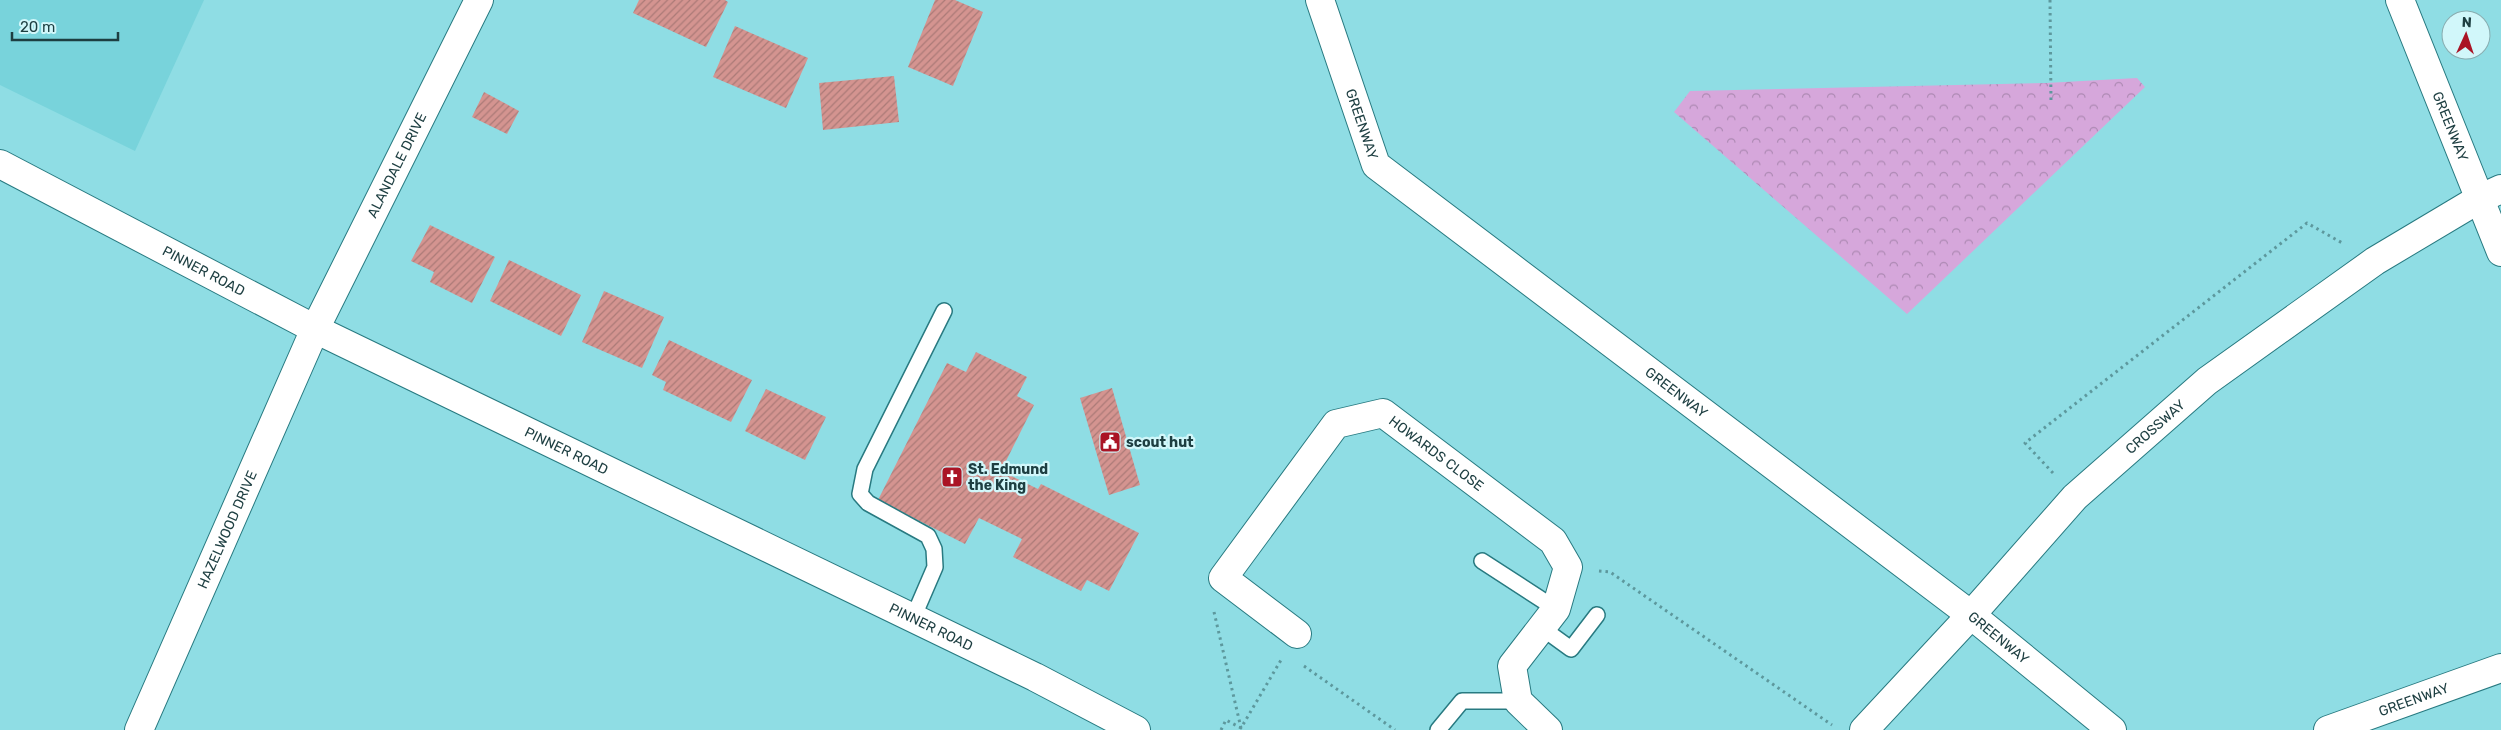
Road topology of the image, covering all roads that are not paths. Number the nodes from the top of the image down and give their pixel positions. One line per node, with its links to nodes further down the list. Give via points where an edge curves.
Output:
1 (479, 0): 8 (street, ALANDALE DRIVE)
2 (1320, 0): 11 (street, GREENWAY, via 1376,165)
3 (2400, 0): 5 (street, GREENWAY)
4 (0, 164): 8 (street, PINNER ROAD)
5 (2490, 194): 6 (street, GREENWAY); 11 (street, CROSSWAY, via 2376,262 2207,381 2075,497)
6 (2501, 252)
7 (944, 311): 12 (lane, via 861,482 860,494 868,503 928,536 934,549 935,567)
8 (315, 329): 12 (street, PINNER ROAD); 17 (street, HAZELWOOD DRIVE)
9 (1482, 561): 13 (lane)
10 (1597, 615): 13 (lane, via 1571,649)
11 (1971, 615): 21 (street, CROSSWAY); 22 (street, GREENWAY)
12 (913, 618): 18 (street, PINNER ROAD)
13 (1549, 619): 14 (street, HOWARDS CLOSE, via 1568,567 1553,541 1383,413 1336,424 1223,578); 16 (street, via 1512,666)
14 (1291, 643)
15 (2501, 668): 23 (street, GREENWAY)
16 (1518, 701): 19 (lane, via 1462,701); 20 (street)
17 (139, 730)
18 (1136, 730)
19 (1438, 730)
20 (1548, 730)
21 (1864, 730)
22 (2112, 730)
23 (2328, 730)

